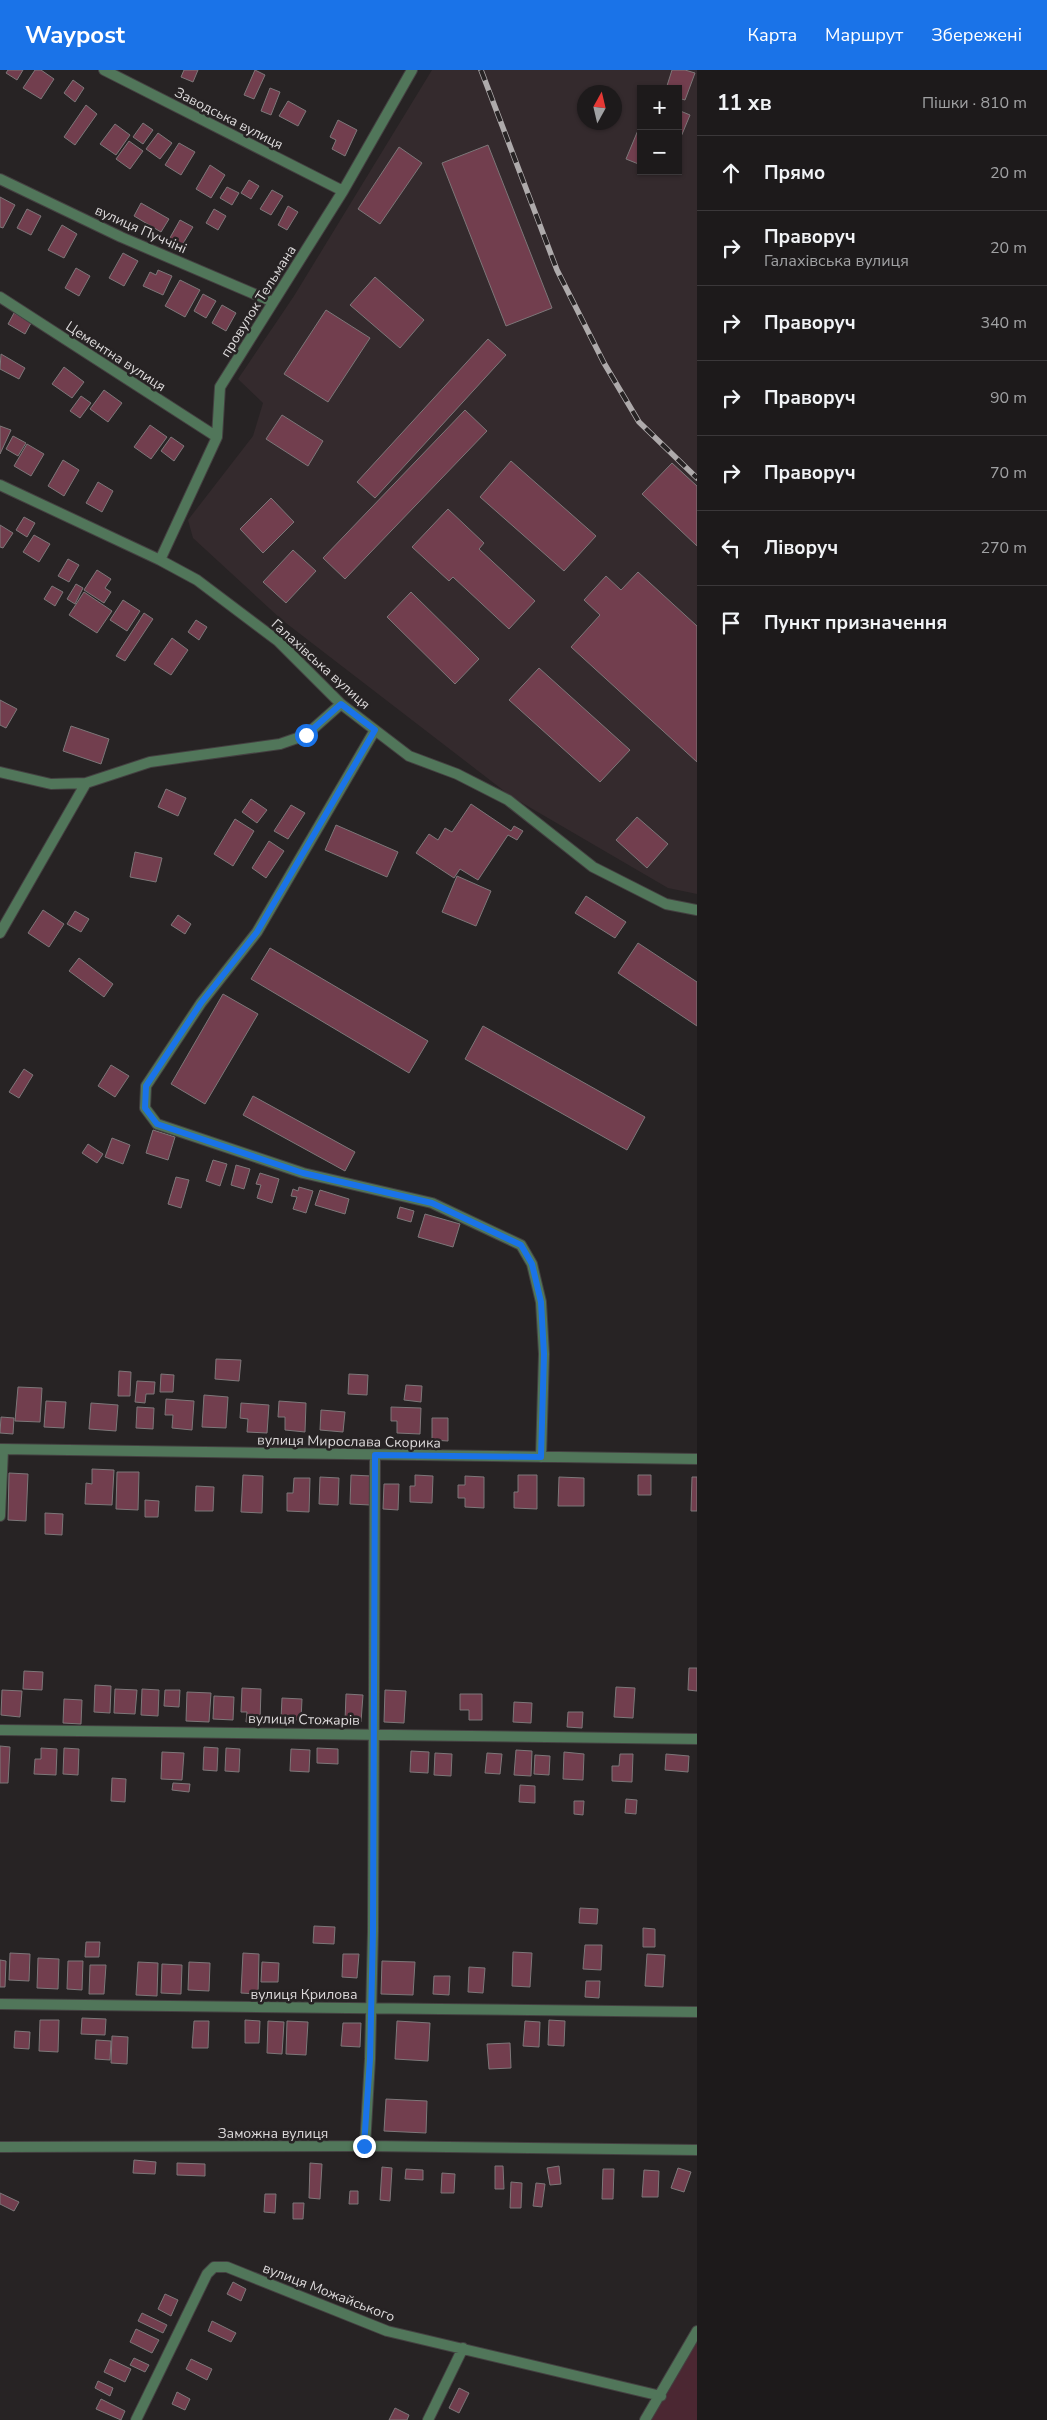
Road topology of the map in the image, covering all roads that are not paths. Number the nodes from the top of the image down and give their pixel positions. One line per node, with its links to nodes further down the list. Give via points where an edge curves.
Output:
1 (104, 70): 4 (street, Заводська вулиця)
2 (412, 70): 4 (street, провулок Тельмана)
3 (0, 179): 6 (street, вулиця Пуччіні, via 121,237)
4 (343, 191): 6 (street, провулок Тельмана)
5 (0, 297): 7 (street, Цементна вулиця)
6 (273, 302): 7 (street, провулок Тельмана, via 220,387)
7 (217, 437): 9 (street, провулок Тельмана)
8 (0, 485): 9 (street, Галахівська вулиця)
9 (160, 560): 10 (street, Галахівська вулиця, via 197,580 278,641)
10 (341, 704): 11 (street, Галахівська вулиця); 13 (street, via 306,735 280,744 150,762)
11 (375, 730): 14 (street, Галахівська вулиця, via 409,756 457,774 508,800 593,867 666,904); 18 (street, via 257,932 201,1003 146,1086 145,1108 157,1124 303,1173 432,1203 521,1245 532,1264 541,1302 544,1354)
12 (0, 772): 13 (street, via 51,784)
13 (86, 784): 15 (street)
14 (697, 910)
15 (0, 933)
16 (2, 1450): 17 (street, вулиця Мирослава Скорика); 20 (street)
17 (375, 1455): 18 (street, вулиця Мирослава Скорика); 22 (street)
18 (541, 1457): 19 (street, вулиця Мирослава Скорика)
19 (697, 1459)
20 (0, 1516)
21 (0, 1730): 22 (street, вулиця Стожарів)
22 (373, 1734): 23 (street, вулиця Стожарів); 25 (street)
23 (697, 1739)
24 (0, 2004): 25 (street, вулиця Крилова)
25 (370, 2008): 26 (street, вулиця Крилова); 27 (street)
26 (697, 2012)
27 (364, 2146): 28 (street, Заможна вулиця); 29 (street, Заможна вулиця)
28 (0, 2147)
29 (697, 2150)
30 (697, 2331): 32 (street)
31 (463, 2348): 32 (street, вулиця Можайського); 33 (street, вулиця Можайського, via 387,2331 236,2270 214,2267 207,2274); 34 (street)
32 (661, 2396): 35 (street)
33 (136, 2420)
34 (428, 2420)
35 (645, 2420)

